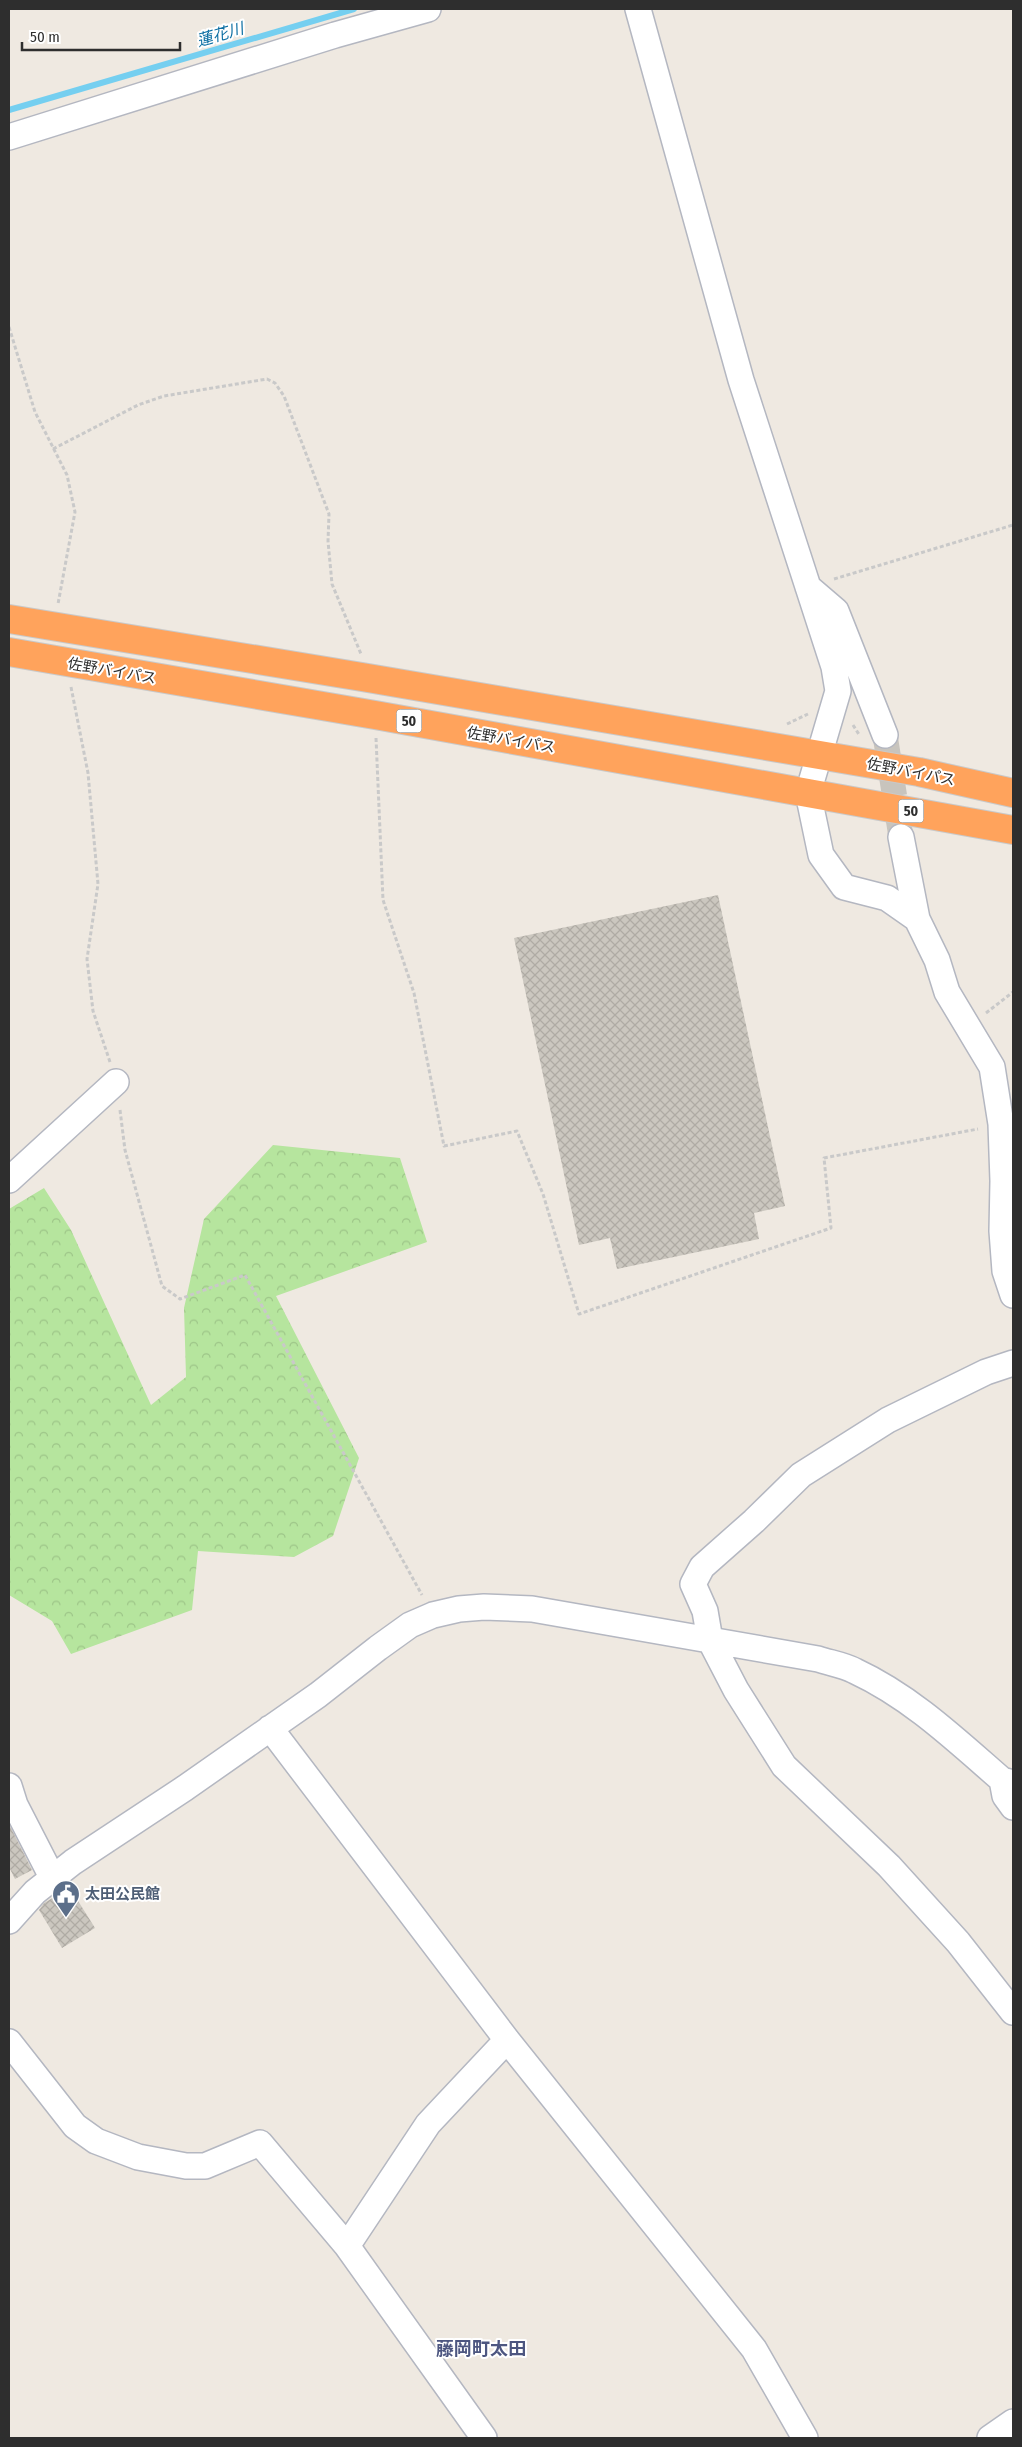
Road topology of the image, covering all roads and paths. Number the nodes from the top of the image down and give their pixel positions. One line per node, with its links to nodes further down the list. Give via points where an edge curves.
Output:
1 (428, 9): 3 (street)
2 (638, 9): 7 (street, via 741,380)
3 (9, 137)
4 (9, 327): 5 (path, via 35,412)
5 (54, 449): 9 (path, via 67,475 75,512); 12 (path, via 138,405 164,396 267,379 275,383 284,396 329,514 332,584 362,658)
6 (1013, 526): 7 (path)
7 (808, 587): 14 (street, via 836,611); 15 (street, via 834,667 838,691)
8 (9, 619): 9 (highway, 佐野バイパス / 50)
9 (54, 627): 12 (highway, 佐野バイパス / 50)
10 (9, 652): 11 (highway, 佐野バイパス / 50)
11 (72, 664): 13 (highway, 佐野バイパス / 50); 23 (path, via 71,690 88,773 98,884 87,959 93,1012)
12 (362, 676): 15 (highway, 佐野バイパス / 50)
13 (375, 715): 16 (highway, 佐野バイパス / 50); 24 (path, via 383,900 414,994 444,1146 517,1131 543,1194 579,1314 831,1228 824,1158)
14 (885, 735)
15 (819, 755): 16 (street); 17 (highway, 佐野バイパス / 50, via 920,772)
16 (808, 793): 18 (highway, 佐野バイパス / 50); 20 (street, via 821,855 844,887 887,898)
17 (1013, 793)
18 (1013, 830)
19 (900, 836): 20 (street)
20 (917, 919): 22 (street, via 938,960 947,992)
21 (1013, 992): 22 (path)
22 (968, 1026): 24 (street, via 992,1067)
23 (116, 1082): 25 (street); 28 (path, via 125,1150 162,1286 180,1300 244,1275)
24 (1001, 1124): 26 (street, via 1002,1231 1005,1272)
25 (9, 1180)
26 (1013, 1295)
27 (1013, 1363): 29 (street, via 986,1372 888,1420 801,1475 702,1567 693,1584 706,1611)
28 (433, 1615): 29 (street, via 459,1609 532,1609); 30 (street, via 410,1625)
29 (710, 1640): 31 (street, via 818,1659 854,1670 922,1711); 36 (street, via 736,1690 784,1766 889,1866 958,1942)
30 (270, 1728): 34 (street); 37 (street)
31 (1007, 1782): 33 (street, via 1005,1796)
32 (9, 1786): 34 (street, via 15,1805)
33 (1013, 1807)
34 (52, 1878): 35 (street)
35 (9, 1921)
36 (1013, 2012)
37 (507, 2040): 39 (street, via 428,2124); 42 (street, via 754,2349)
38 (9, 2042): 39 (street, via 75,2126 96,2141 138,2157 186,2166 205,2166 260,2143)
39 (347, 2246): 41 (street)
40 (1013, 2422): 43 (street)
41 (484, 2438)
42 (805, 2438)
43 (990, 2438)

